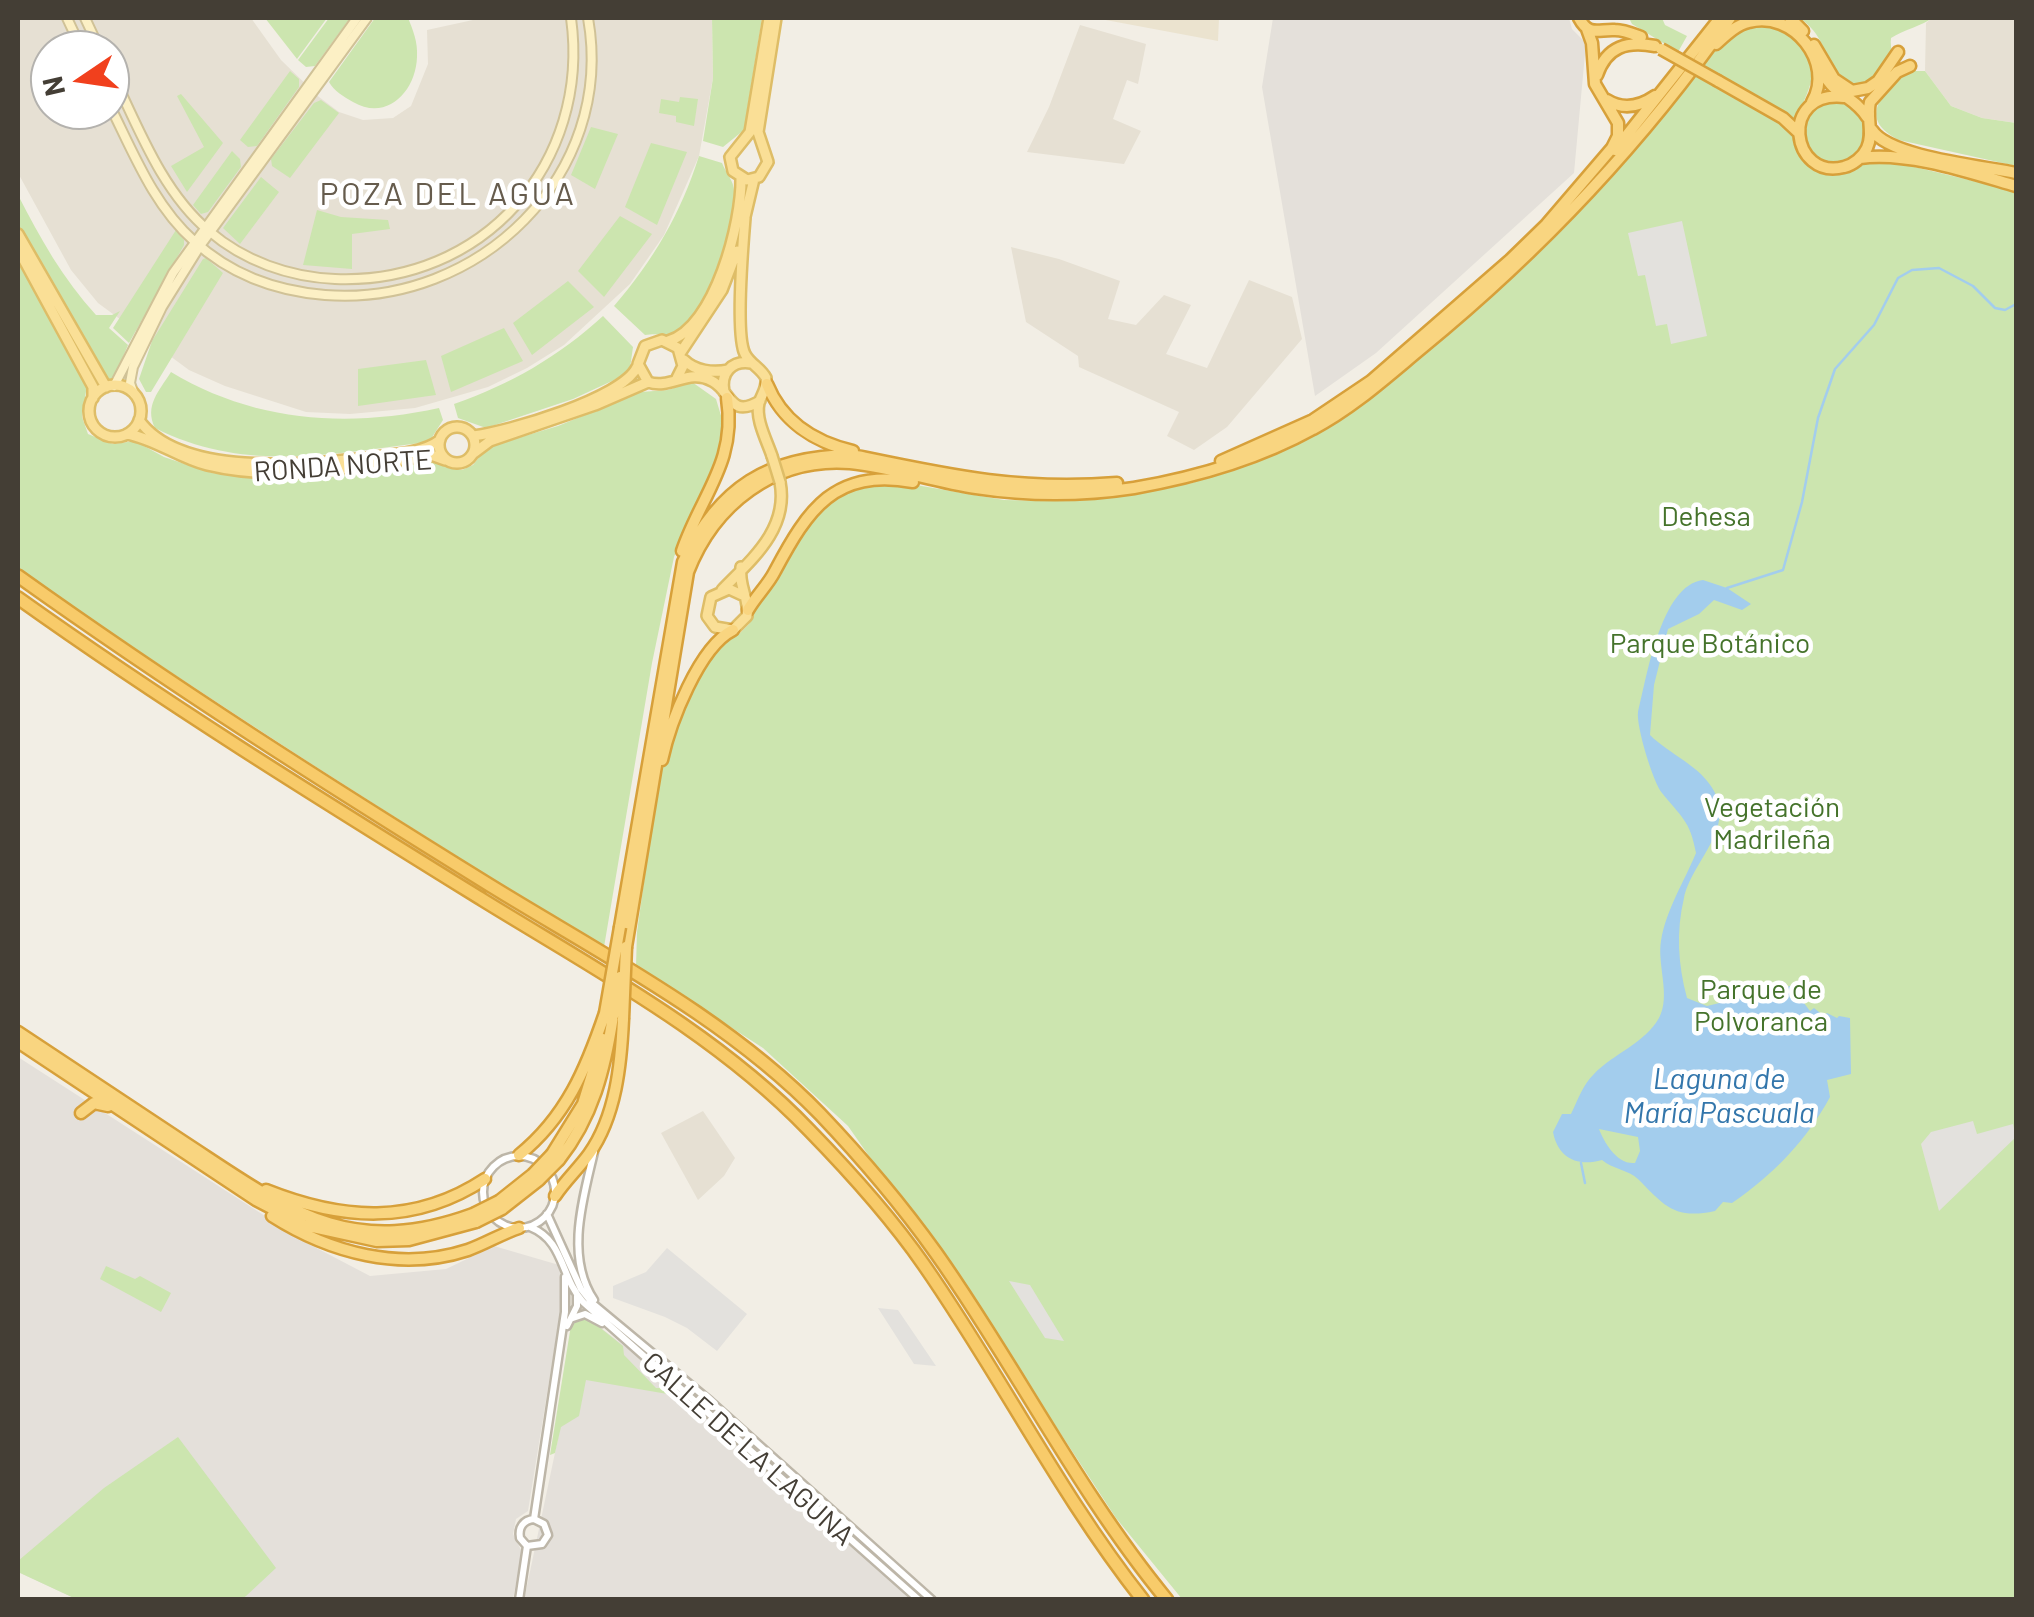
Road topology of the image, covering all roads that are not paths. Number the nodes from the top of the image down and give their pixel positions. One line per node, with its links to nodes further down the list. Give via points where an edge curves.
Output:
1 (357, 18): 39 (main road)
2 (367, 18): 39 (main road)
3 (571, 18): 39 (main road, via 574,69 555,147 510,213 460,250 382,278 321,278 244,256)
4 (588, 18): 41 (main road, via 589,79 571,152 522,225 461,269 372,296 313,294 262,283)
5 (772, 18): 30 (main road); 31 (main road, via 758,132)
6 (1579, 18): 11 (highway)
7 (1620, 18): 12 (highway); 13 (highway)
8 (1720, 18): 15 (highway)
9 (1730, 18): 23 (highway)
10 (1790, 18): 14 (highway)
11 (1588, 30): 12 (highway); 18 (highway)
12 (1607, 30): 13 (highway); 18 (highway)
13 (1641, 37): 16 (highway)
14 (1812, 42): 20 (highway, via 1843,86 1861,91); 22 (highway, via 1830,87)
15 (1702, 43): 21 (highway, via 1646,102 1620,106); 38 (highway)
16 (1658, 47): 21 (highway, via 1618,46 1602,62); 25 (highway, bridge)
17 (1898, 52): 20 (highway)
18 (1594, 60): 21 (highway)
19 (1910, 66): 27 (highway, via 1874,96)
20 (1880, 79): 22 (highway, via 1866,94)
21 (1598, 90): 38 (highway, via 1618,123 1618,136)
22 (1846, 98): 24 (highway, via 1820,98); 27 (highway)
23 (1664, 105): 24 (highway, via 1728,33 1758,20 1787,26 1808,45 1819,75); 65 (highway, via 1515,267 1348,407 1235,464)
24 (1808, 107): 25 (highway, via 1787,115); 29 (highway)
25 (1764, 108): 29 (highway)
26 (130, 109): 39 (main road, via 171,188)
27 (1869, 122): 32 (highway); 33 (highway, via 1878,139 1897,148)
28 (123, 130): 41 (main road, via 160,201)
29 (1798, 132): 32 (highway, via 1807,156 1824,167)
30 (743, 143): 31 (main road); 34 (main road, via 730,157)
31 (762, 146): 35 (main road, via 767,168)
32 (1860, 158): 36 (highway, via 1905,158)
33 (2016, 173)
34 (740, 178): 35 (main road); 43 (main road, via 724,267 691,326)
35 (754, 179): 37 (main road)
36 (2016, 186)
37 (745, 218): 44 (main road, via 722,290); 46 (main road, via 742,342)
38 (1550, 220): 64 (highway, via 1371,381 1314,420 1231,458 1147,479 1068,486 978,482)
39 (207, 230): 41 (main road)
40 (18, 234): 51 (main road)
41 (197, 244): 51 (main road); 52 (main road, via 139,351 130,375)
42 (18, 249): 54 (main road, via 94,387)
43 (668, 341): 44 (main road); 45 (main road, via 648,343)
44 (682, 356): 47 (main road, via 710,372); 48 (main road)
45 (638, 364): 49 (main road); 60 (main road, via 631,378 592,398)
46 (754, 364): 47 (main road); 50 (main road)
47 (728, 370): 53 (main road, via 722,381)
48 (677, 378): 49 (main road); 53 (main road, via 712,380)
49 (648, 382): 62 (main road)
50 (767, 384): 55 (main road); 64 (highway, via 788,418 812,435)
51 (110, 387): 52 (main road); 54 (main road)
52 (134, 394): 57 (main road)
53 (726, 396): 56 (main road); 73 (highway, via 728,444 688,534 665,619)
54 (93, 398): 59 (main road, via 95,428 110,437)
55 (760, 401): 56 (main road); 58 (main road)
56 (740, 406): 58 (main road)
57 (139, 420): 59 (main road); 61 (main road, RONDA NORTE, via 174,447 242,464 379,456)
58 (762, 428): 66 (main road, bridge, via 783,499 771,537)
59 (127, 434): 63 (main road, RONDA NORTE, via 173,455 240,472 327,470 431,455)
60 (473, 436): 61 (main road, via 454,427); 62 (main road)
61 (440, 440): 63 (main road)
62 (474, 452): 63 (main road, via 462,463)
63 (446, 460)
64 (924, 470): 73 (highway, via 852,455 810,457 761,473 715,509 682,562)
65 (1083, 493): 71 (highway, via 999,496 884,479 844,488 803,520); 74 (highway, via 1000,492 832,462 787,470 740,496 704,536 688,572)
66 (741, 567): 68 (main road); 69 (main road)
67 (18, 576): 101 (highway, via 330,786 682,1004 775,1073 879,1180 936,1253)
68 (722, 590): 69 (main road); 72 (main road, via 708,603 707,616 720,630)
69 (742, 595): 71 (main road)
70 (18, 598): 80 (highway, via 249,755 636,994)
71 (748, 610): 72 (main road)
72 (733, 630): 74 (highway, via 711,648 672,724)
73 (639, 810): 75 (highway)
74 (640, 858): 75 (highway)
75 (624, 927): 76 (highway, bridge); 76 (highway, bridge)
76 (614, 1016): 83 (highway, via 618,1079); 84 (highway, via 572,1096); 85 (highway, bridge, via 556,1157 475,1218 409,1240 349,1238 279,1213)
77 (18, 1032): 85 (highway)
78 (18, 1042): 79 (highway)
79 (75, 1080): 81 (highway); 81 (highway, via 83,1092 81,1113 94,1103)
80 (765, 1089): 82 (highway); 98 (highway, via 842,1164 924,1264)
81 (123, 1112): 85 (highway)
82 (792, 1122)
83 (604, 1125): 87 (highway); 93 (street, via 578,1252 586,1288)
84 (520, 1156): 86 (street, via 497,1162); 87 (street, via 550,1173)
85 (214, 1167): 86 (highway, via 314,1208 368,1214 444,1200); 89 (highway, via 254,1205 315,1241 376,1257 406,1260 465,1251)
86 (484, 1179): 89 (street, via 482,1193 494,1218)
87 (555, 1196): 88 (street)
88 (547, 1214): 89 (street); 91 (street)
89 (524, 1227): 90 (street, via 550,1238)
90 (559, 1253): 92 (street); 96 (street, via 566,1290)
91 (568, 1256): 92 (street); 93 (street, via 585,1296)
92 (578, 1297): 94 (street); 95 (street, CALLE DE LA LAGUNA)
93 (608, 1316): 105 (street, CALLE DE LA LAGUNA)
94 (568, 1322): 95 (street, via 585,1314); 96 (street)
95 (617, 1334): 104 (street, CALLE DE LA LAGUNA)
96 (562, 1336): 100 (street)
97 (1011, 1412): 98 (highway)
98 (1035, 1440): 106 (highway)
99 (1097, 1495): 101 (highway)
100 (534, 1519): 102 (street, via 520,1528); 102 (street, via 548,1535)
101 (1116, 1532): 107 (highway)
102 (528, 1546): 103 (street)
103 (519, 1600)
104 (919, 1600)
105 (932, 1600)
106 (1143, 1600)
107 (1166, 1600)

